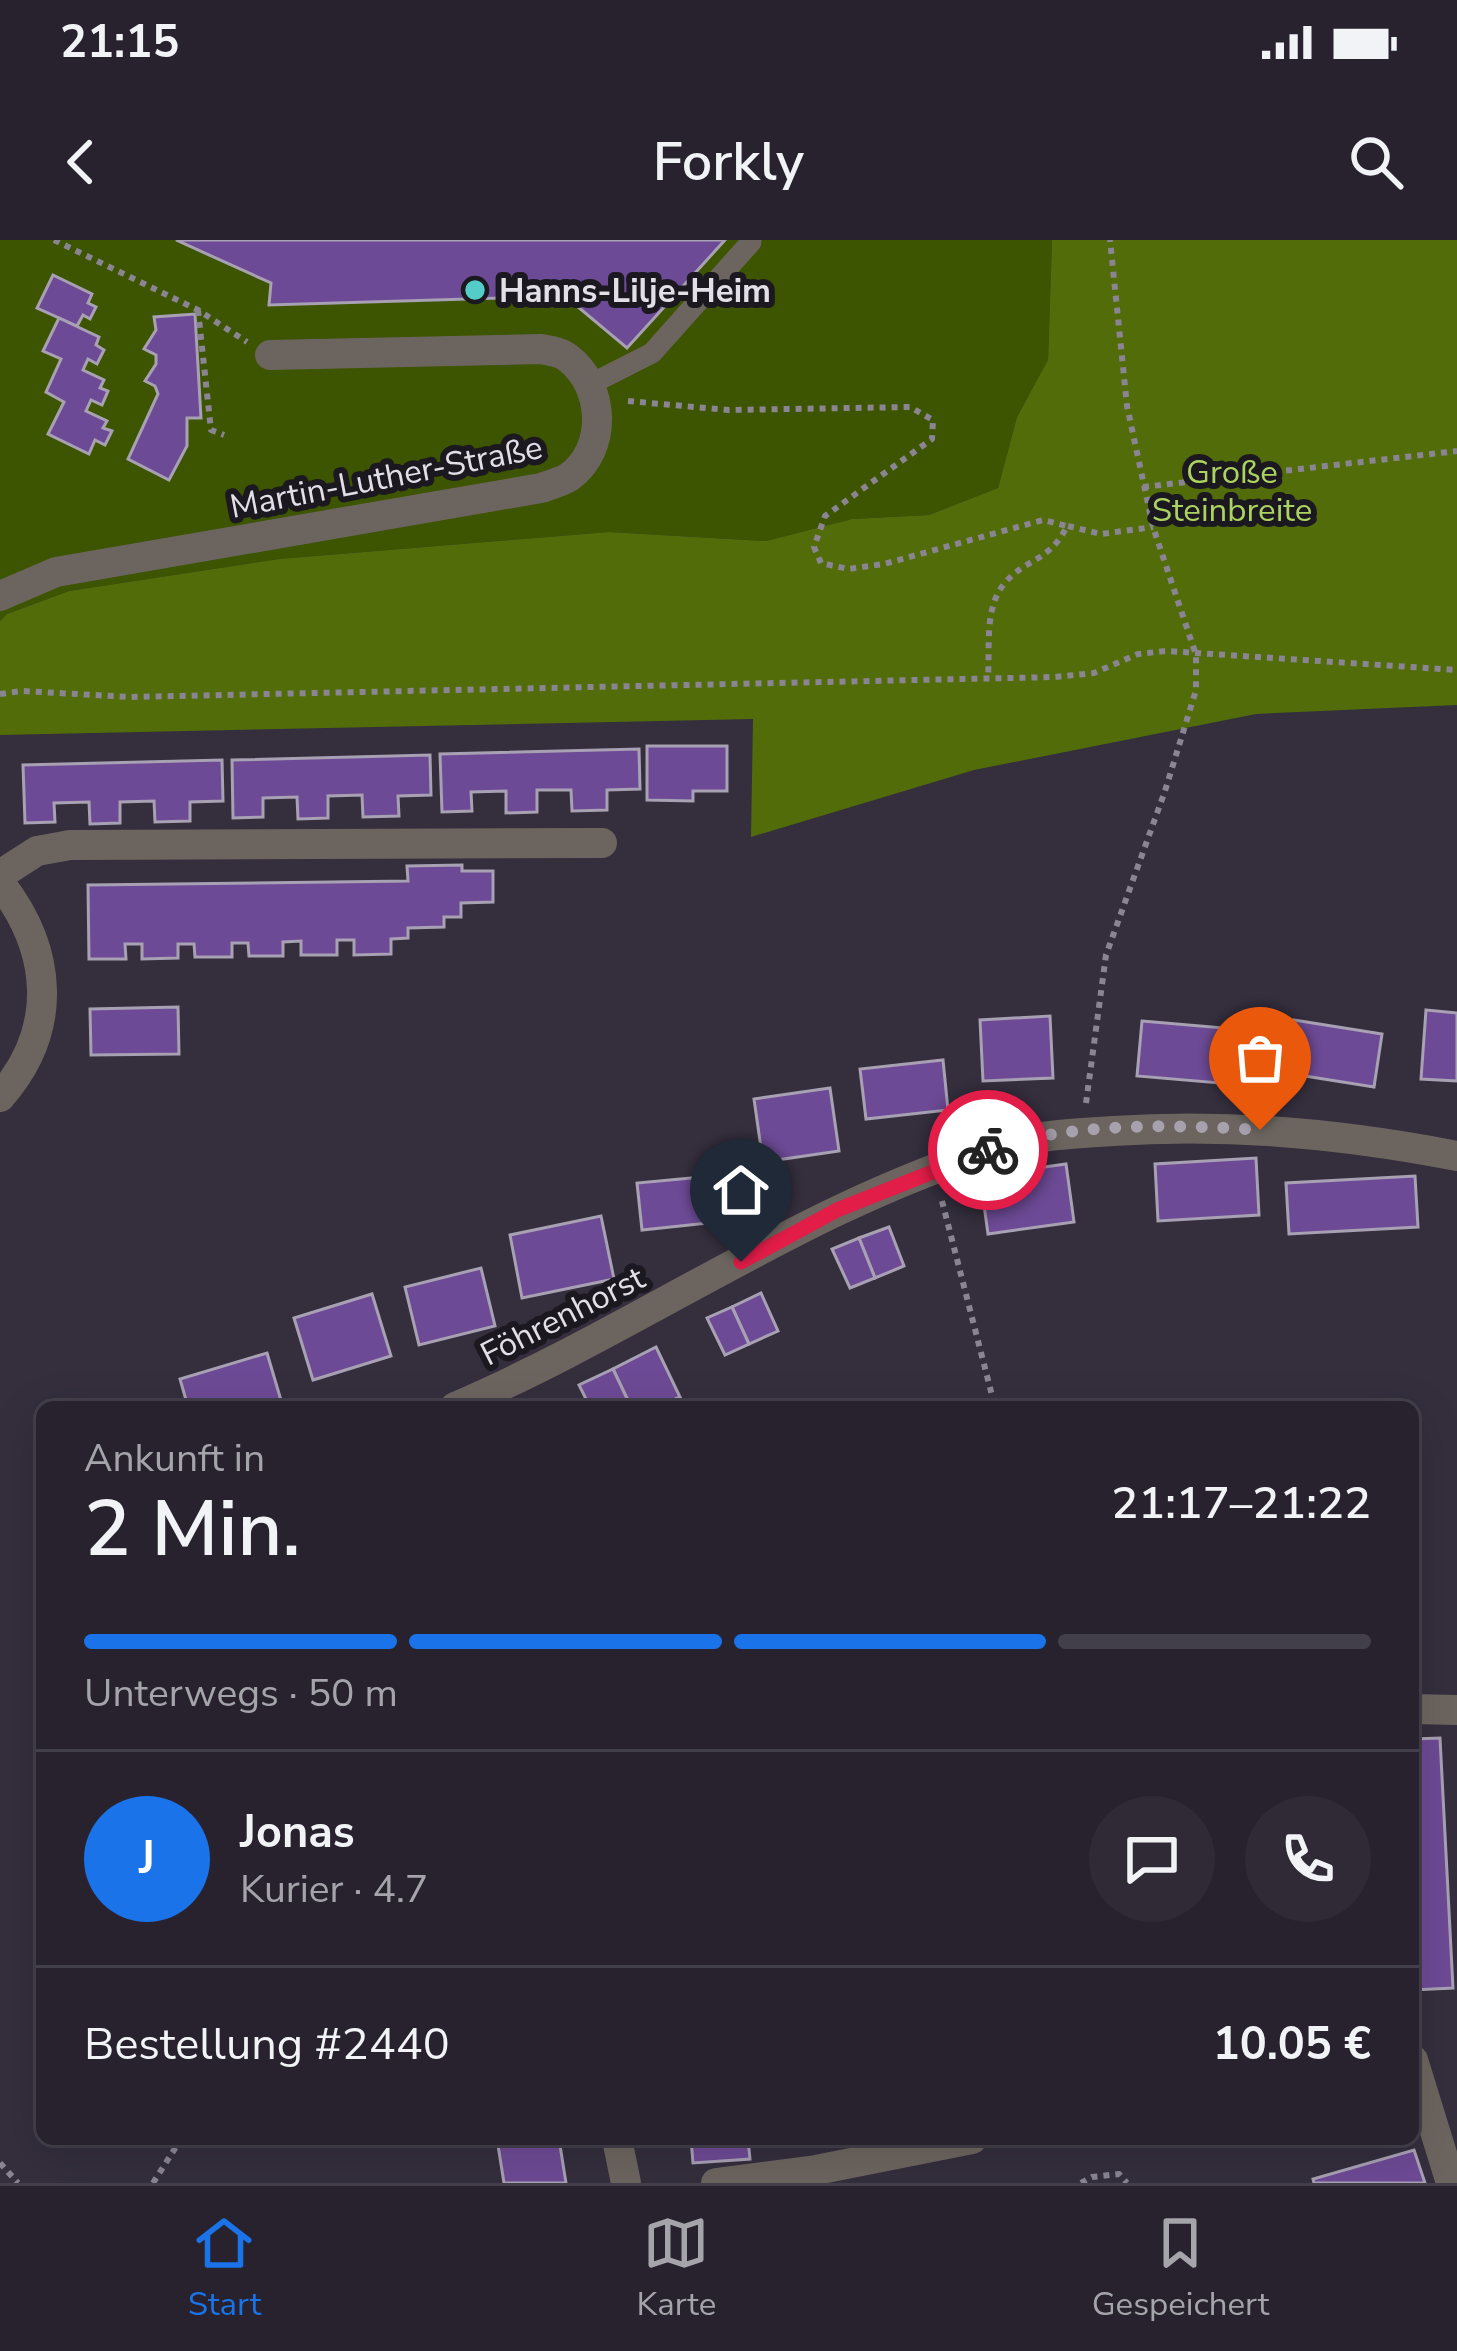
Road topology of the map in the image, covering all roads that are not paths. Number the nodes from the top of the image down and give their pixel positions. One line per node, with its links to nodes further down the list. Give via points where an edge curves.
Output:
1 (751, 242): 3 (lane, via 652,353)
2 (270, 355): 3 (street, via 541,349 566,355)
3 (593, 393): 4 (street, Martin-Luther-Straße, via 596,430 586,460 542,488 56,572)
4 (0, 596)
5 (602, 843): 6 (street, via 70,844 38,851)
6 (0, 879): 7 (street, via 34,939 42,976 31,1051)
7 (0, 1097)
8 (1457, 1156): 9 (street, Föhrenhorst, via 1212,1127 1009,1143 837,1210)
9 (468, 1401)
10 (1419, 1709): 11 (street)
11 (1457, 1710)
12 (1419, 2079): 17 (street)
13 (618, 2145): 15 (street)
14 (942, 2145): 16 (street)
15 (626, 2183)
16 (716, 2183)
17 (1451, 2183)

